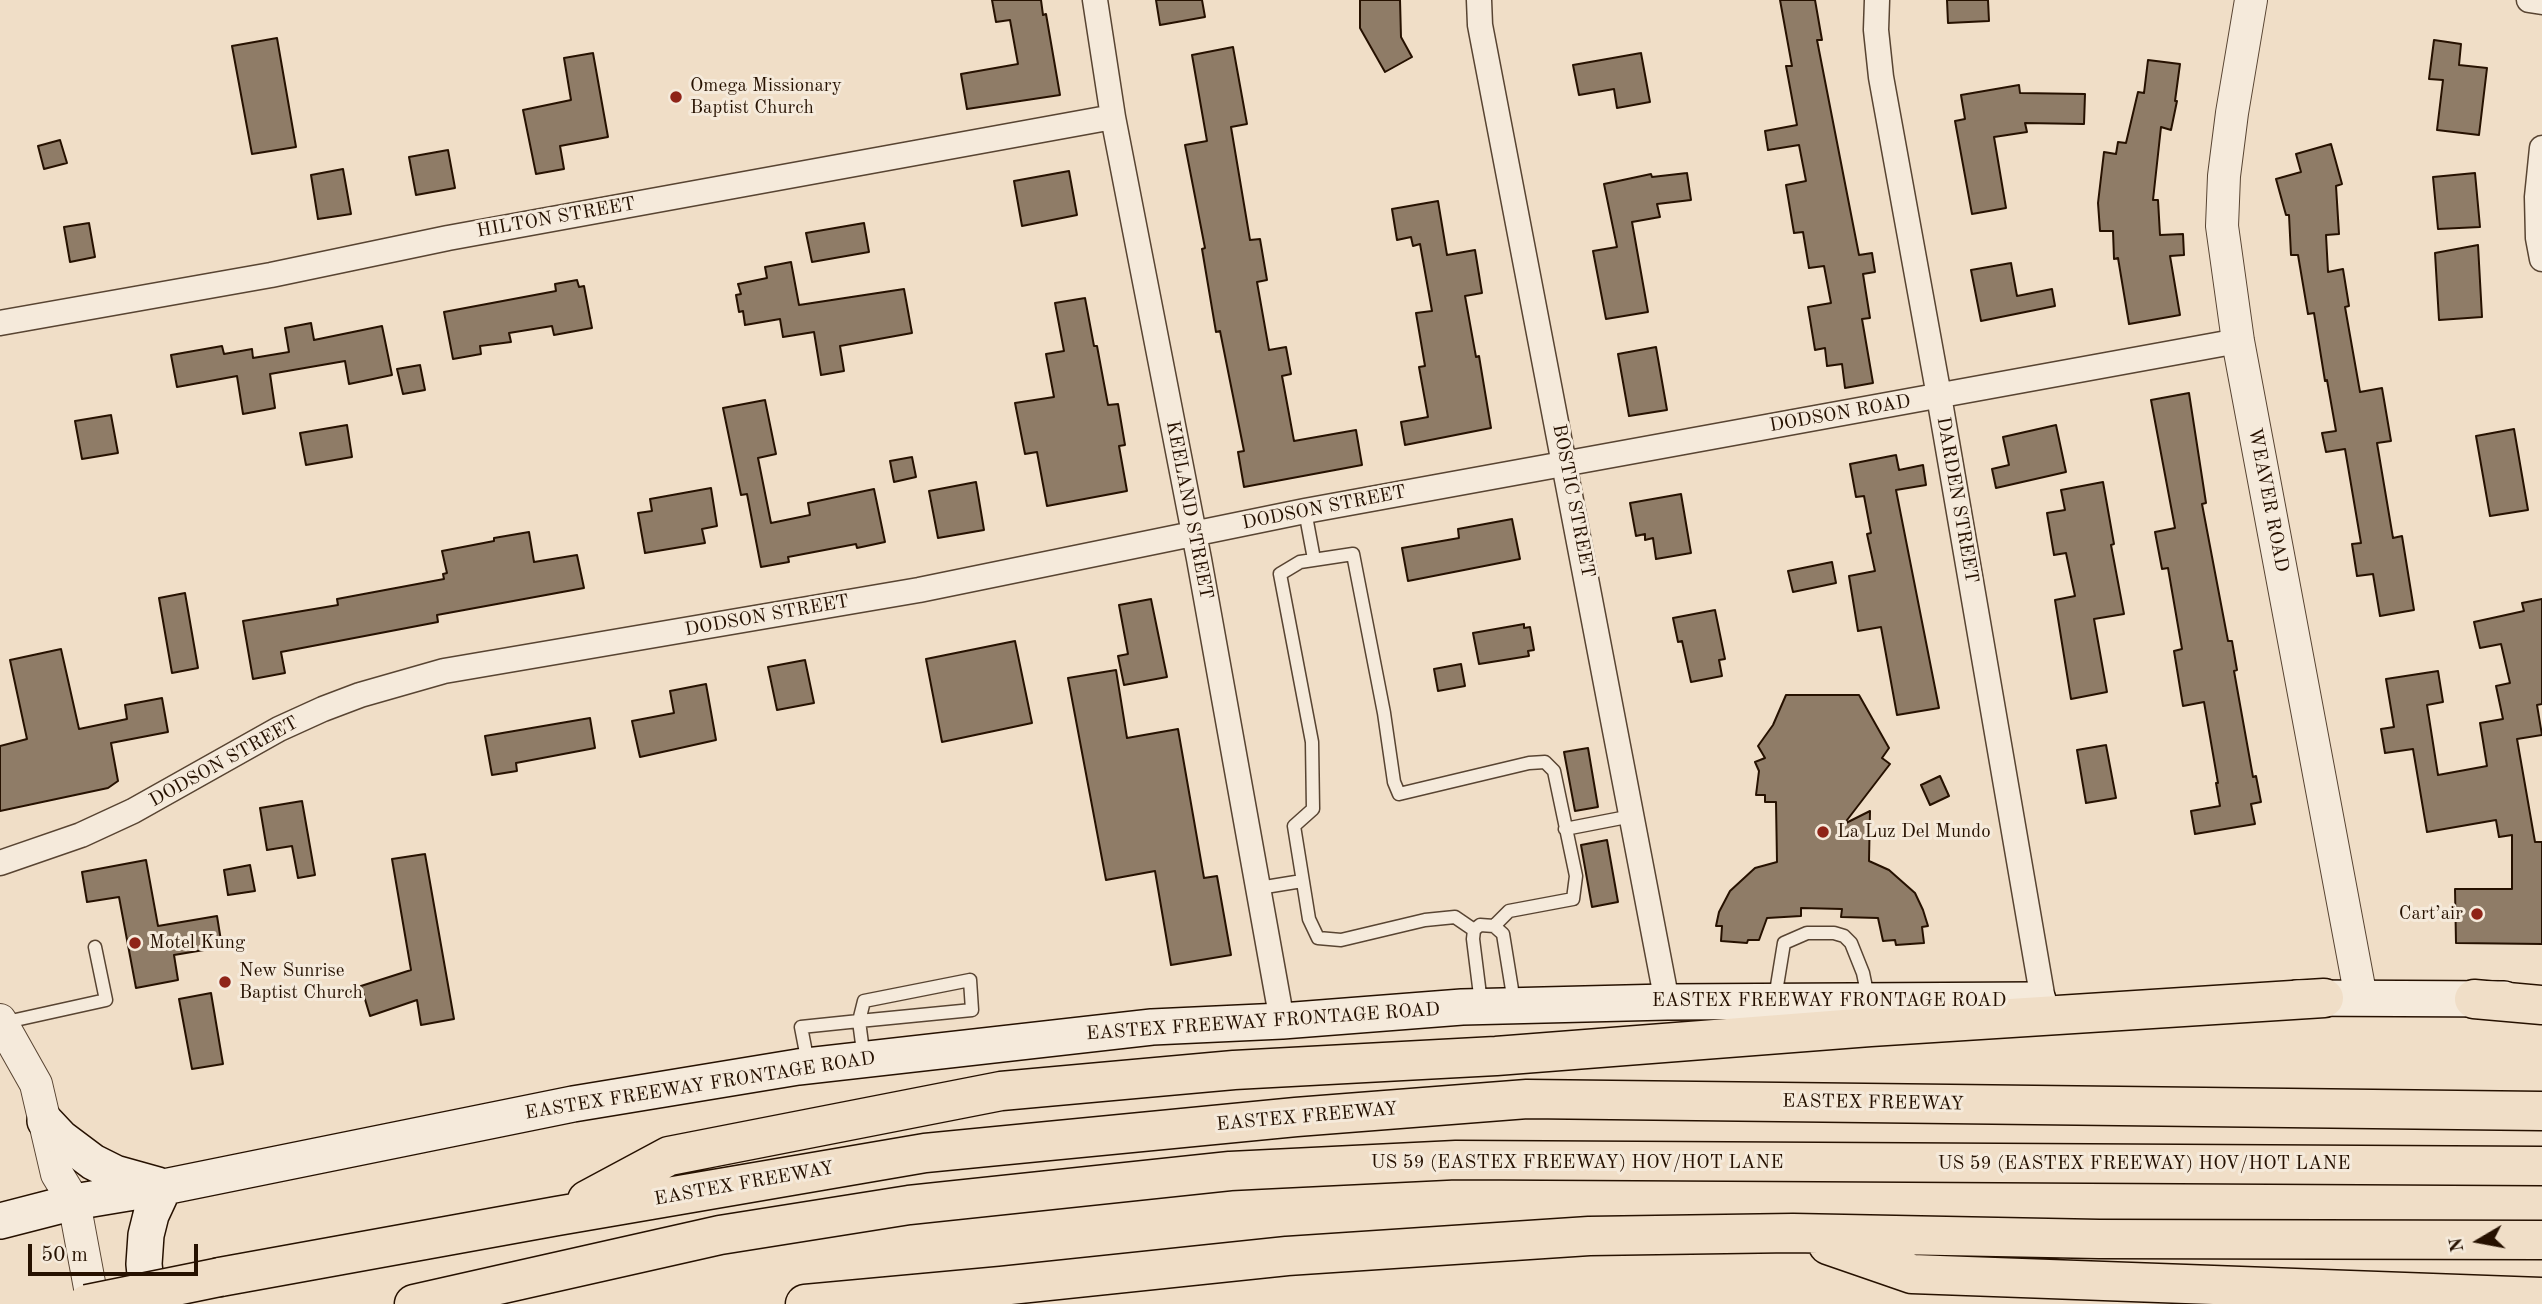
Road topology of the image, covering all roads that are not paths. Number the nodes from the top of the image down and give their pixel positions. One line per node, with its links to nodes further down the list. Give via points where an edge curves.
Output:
1 (1095, 0): 7 (street, KEELAND STREET)
2 (1479, 0): 13 (street, BOSTIC STREET)
3 (1877, 0): 12 (street, DARDEN STREET, via 1881,77)
4 (2251, 0): 11 (street, WEAVER ROAD, via 2232,113 2222,226)
5 (2529, 0): 6 (street)
6 (2542, 2)
7 (1113, 117): 10 (street, HILTON STREET); 15 (street, KEELAND STREET)
8 (2542, 148): 9 (street, via 2537,197)
9 (2542, 259)
10 (0, 323)
11 (2238, 341): 12 (street, DODSON ROAD); 25 (street, WEAVER ROAD)
12 (1939, 396): 13 (street, DODSON ROAD); 28 (street, DARDEN STREET)
13 (1566, 464): 14 (street, DODSON STREET); 17 (street, BOSTIC STREET)
14 (1305, 511): 15 (street, DODSON STREET); 16 (lane)
15 (1194, 533): 19 (street, DODSON STREET, via 919,590 444,671 323,709 133,811 81,835); 21 (street, KEELAND STREET)
16 (1314, 559): 18 (lane, via 1353,554 1399,794 1545,762 1554,771); 20 (lane, via 1280,574 1312,742 1313,809 1294,826)
17 (1632, 816): 18 (lane); 31 (street, BOSTIC STREET)
18 (1566, 828): 22 (lane, via 1576,876 1573,899 1509,911)
19 (0, 862)
20 (1302, 881): 21 (lane); 23 (lane, via 1309,919 1318,938 1341,940 1455,917)
21 (1259, 888): 35 (street, KEELAND STREET)
22 (1494, 926): 23 (lane, via 1480,925); 33 (lane, via 1503,934)
23 (1474, 930): 33 (lane, via 1473,939)
24 (95, 947): 36 (lane, via 106,1000)
25 (2343, 998): 26 (main road, EASTEX FREEWAY FRONTAGE ROAD); 28 (main road, EASTEX FREEWAY FRONTAGE ROAD); 44 (highway, via 1234,1070 1001,1091 669,1157)
26 (2474, 999): 27 (main road, EASTEX FREEWAY FRONTAGE ROAD); 32 (highway)
27 (2542, 999)
28 (2043, 1000): 30 (main road, EASTEX FREEWAY FRONTAGE ROAD)
29 (1774, 1001): 30 (main road, EASTEX FREEWAY FRONTAGE ROAD); 30 (lane, via 1784,943 1807,933 1834,933 1851,943); 31 (main road, EASTEX FREEWAY FRONTAGE ROAD)
30 (1869, 1001)
31 (1667, 1002): 33 (main road, EASTEX FREEWAY FRONTAGE ROAD)
32 (2542, 1005)
33 (1498, 1006): 35 (main road, EASTEX FREEWAY FRONTAGE ROAD)
34 (859, 1021): 34 (lane, via 864,1001 970,980 972,1010); 37 (lane); 38 (lane, via 800,1027)
35 (1282, 1021): 37 (main road, EASTEX FREEWAY FRONTAGE ROAD, via 1152,1027)
36 (1, 1022): 40 (street, via 36,1084)
37 (864, 1059): 38 (main road, EASTEX FREEWAY FRONTAGE ROAD)
38 (808, 1065): 42 (main road, EASTEX FREEWAY FRONTAGE ROAD, via 572,1104)
39 (2542, 1111): 44 (highway, EASTEX FREEWAY, via 1527,1099 925,1153)
40 (45, 1121): 42 (main road, via 93,1162); 43 (street, via 57,1174)
41 (2542, 1166): 52 (highway, US 59 (EASTEX FREEWAY) HOV/HOT LANE, via 1456,1160 1230,1171 909,1205 720,1235)
42 (164, 1187): 43 (main road, EASTEX FREEWAY FRONTAGE ROAD); 51 (main road, via 146,1235)
43 (74, 1202): 45 (main road, EASTEX FREEWAY FRONTAGE ROAD); 50 (street)
44 (557, 1216): 49 (highway, EASTEX FREEWAY, bridge)
45 (0, 1221)
46 (1793, 1233): 47 (highway); 48 (highway, via 1912,1274); 53 (highway, via 1589,1236 1287,1256)
47 (2542, 1240)
48 (2542, 1297)
49 (87, 1304)
50 (93, 1304)
51 (148, 1304)
52 (414, 1304)
53 (805, 1304)

